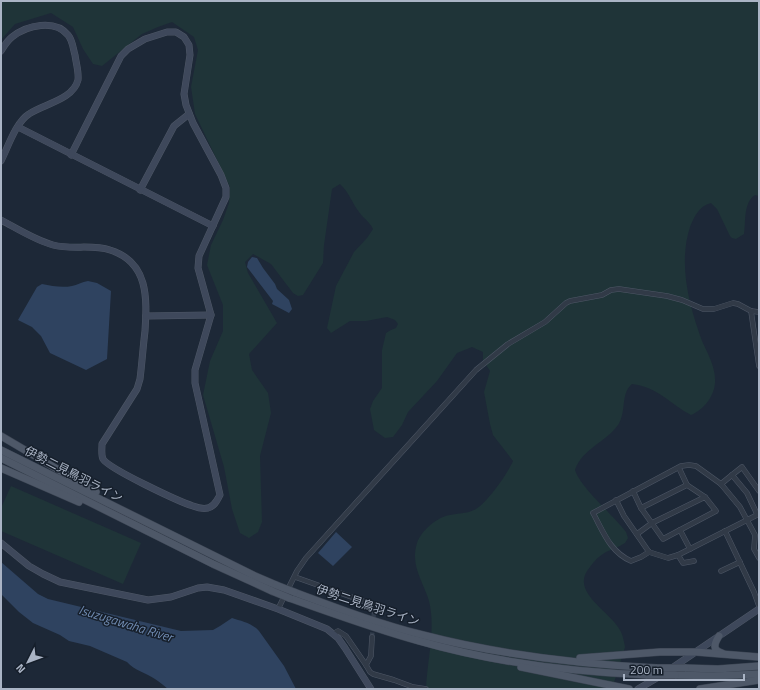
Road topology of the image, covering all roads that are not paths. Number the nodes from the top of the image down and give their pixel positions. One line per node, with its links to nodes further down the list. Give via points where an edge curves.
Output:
1 (1, 51): 3 (street, via 13,36 22,31 50,25 58,27 69,36 78,69 78,79 72,91 27,115)
2 (189, 114): 4 (street, via 184,94 190,55 184,37 176,32 167,32 145,39 121,56); 6 (street, via 174,126); 8 (street, via 222,175 226,188 226,197)
3 (18, 127): 4 (street); 5 (street)
4 (71, 155): 6 (street)
5 (1, 161)
6 (140, 190): 8 (street)
7 (1, 220): 12 (street, via 52,245 104,248 119,254 136,267 143,282)
8 (213, 226): 11 (street, via 199,256 198,268)
9 (751, 311): 10 (street); 13 (street); 43 (street, via 733,303 714,309 703,309 667,296 619,289 566,303 546,322 508,344 476,370 312,551)
10 (759, 312)
11 (211, 315): 12 (street); 12 (street, via 195,370 195,383 220,495 210,508 193,506 138,480 104,459 102,444 137,389 140,379)
12 (146, 316)
13 (759, 366)
14 (1, 436): 26 (main road, via 99,494)
15 (1, 450): 26 (main road, 伊勢二見鳥羽ライン)
16 (1, 458): 31 (main road, 伊勢二見鳥羽ライン)
17 (1, 468): 31 (main road)
18 (679, 468): 20 (street, via 696,466); 21 (street); 23 (street)
19 (732, 475): 20 (street); 22 (street, via 742,467); 28 (street, via 747,493)
20 (721, 484): 29 (street, via 740,507)
21 (687, 485): 24 (street); 27 (street)
22 (759, 491)
23 (633, 492): 25 (street); 27 (street)
24 (705, 497): 30 (street); 32 (street, via 716,511)
25 (616, 500): 34 (street); 37 (street, via 593,513 610,544 620,556 631,561)
26 (114, 506): 44 (main road, 伊勢二見鳥羽ライン, via 255,576)
27 (641, 508): 30 (street)
28 (758, 514): 29 (street)
29 (746, 520): 33 (street); 39 (street, via 755,535 754,549)
30 (652, 524): 32 (street, via 663,539); 34 (street)
31 (137, 525): 44 (main road, 伊勢二見鳥羽ライン, via 213,564)
32 (680, 530): 36 (street)
33 (724, 531): 36 (street); 41 (street)
34 (637, 534): 37 (street)
35 (2, 545): 47 (street, via 29,566 60,582 148,600 207,587 224,590)
36 (690, 549): 38 (street)
37 (649, 552): 38 (street, via 668,558)
38 (678, 555): 40 (street, via 683,563)
39 (759, 558)
40 (694, 561)
41 (740, 562): 42 (street); 46 (street)
42 (721, 571)
43 (295, 577): 47 (street); 48 (street, via 374,605)
44 (274, 588): 45 (main road, 伊勢二見鳥羽ライン, bridge)
45 (292, 595): 52 (main road, 伊勢二見鳥羽ライン, via 376,629); 55 (main road, 伊勢二見鳥羽ライン, via 422,635)
46 (759, 607): 50 (street)
47 (278, 609): 49 (street)
48 (374, 611)
49 (333, 634): 57 (street, via 338,631 346,636); 63 (street)
50 (719, 636): 53 (street); 54 (main road, via 715,647)
51 (372, 637): 57 (street, via 371,656)
52 (450, 649): 59 (main road, 伊勢二見鳥羽ライン, bridge, via 501,660 582,670 647,675); 62 (main road, via 491,662)
53 (696, 652): 54 (main road); 55 (main road, via 647,652 588,658); 66 (street)
54 (724, 654): 56 (main road)
55 (524, 656): 58 (main road, 伊勢二見鳥羽ライン, bridge, via 657,668 718,669)
56 (759, 657)
57 (366, 666): 64 (street, via 373,674)
58 (759, 666)
59 (759, 674)
60 (759, 680): 67 (main road)
61 (759, 683): 68 (street)
62 (600, 686): 65 (main road)
63 (371, 689)
64 (426, 689)
65 (629, 689)
66 (638, 689)
67 (700, 689)
68 (719, 689)

